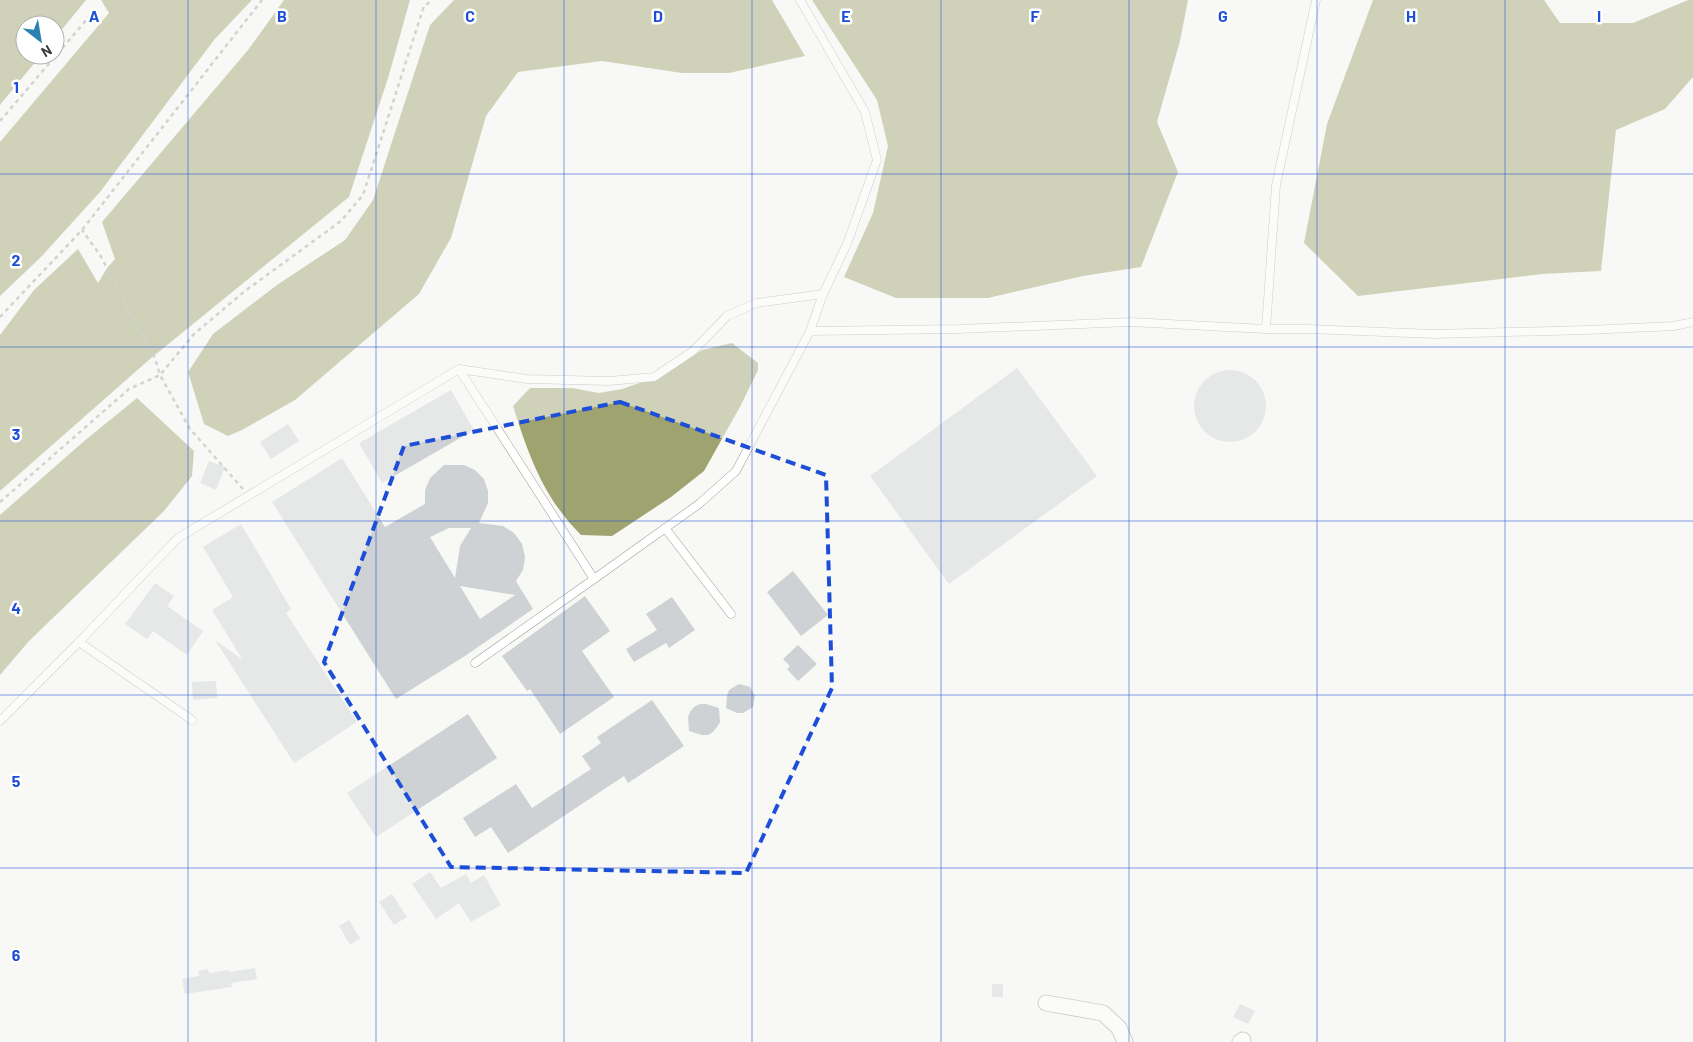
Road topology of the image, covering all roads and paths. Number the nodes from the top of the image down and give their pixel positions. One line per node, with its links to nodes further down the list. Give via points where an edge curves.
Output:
1 (262, 0): 7 (path)
2 (433, 0): 14 (path, via 424,6 363,195 341,221 245,291 194,334)
3 (800, 0): 8 (lane, via 865,112 877,160 847,244)
4 (1316, 0): 11 (lane, via 1276,185)
5 (94, 11): 6 (path)
6 (0, 121)
7 (82, 230): 9 (path); 14 (path, via 100,255 155,358)
8 (823, 294): 12 (lane); 13 (lane, via 756,303 727,316 693,351 654,377 609,381 527,379)
9 (0, 317)
10 (1693, 322): 11 (lane, via 1674,326 1444,334)
11 (1266, 329): 12 (lane, via 1130,322)
12 (810, 332): 17 (lane, via 736,471 699,504)
13 (459, 369): 15 (lane); 18 (lane)
14 (160, 375): 15 (path, via 190,429); 16 (path, via 129,389)
15 (249, 495): 20 (lane, via 178,538)
16 (0, 502)
17 (665, 528): 18 (lane); 19 (lane)
18 (594, 580): 21 (lane)
19 (731, 614)
20 (79, 642): 22 (lane); 23 (lane)
21 (475, 663)
22 (192, 720)
23 (0, 721)
24 (1046, 1003): 25 (street, via 1104,1013 1119,1028)
25 (1125, 1042)

